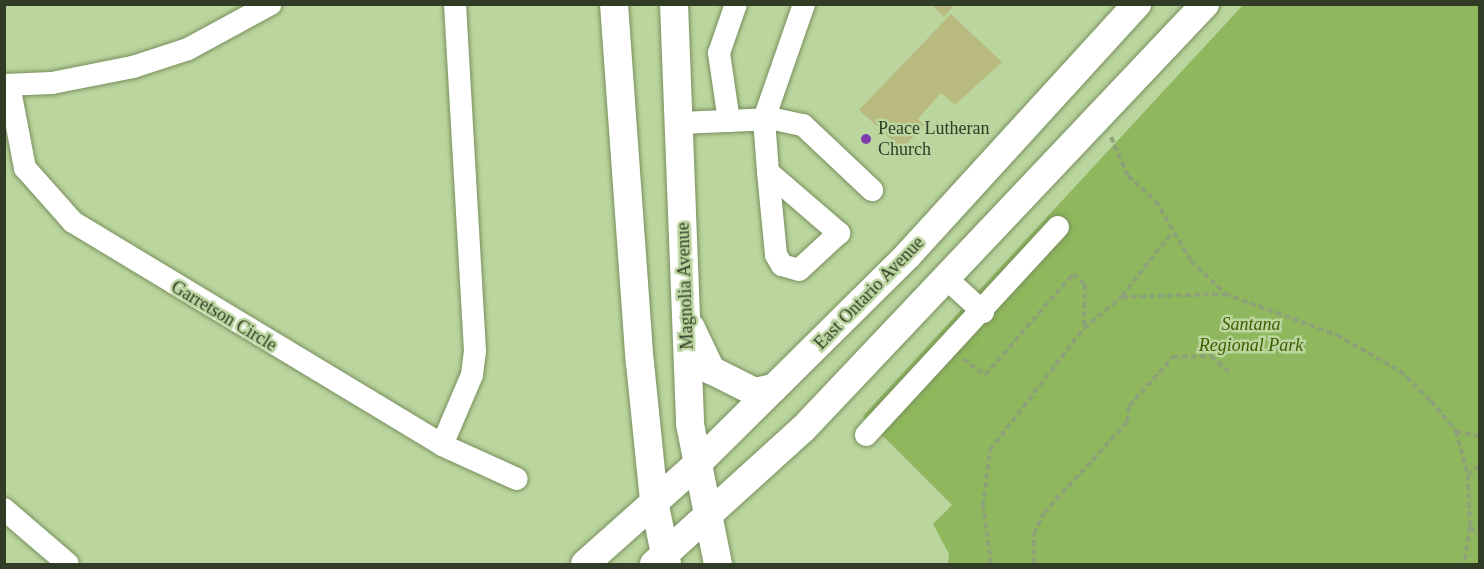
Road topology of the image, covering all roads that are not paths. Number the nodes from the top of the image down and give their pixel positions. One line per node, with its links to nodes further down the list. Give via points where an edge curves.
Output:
1 (271, 4): 9 (street, via 188,49 133,67)
2 (455, 4): 21 (street, via 475,351 472,375)
3 (614, 4): 24 (main road)
4 (674, 4): 12 (main road, Magnolia Avenue)
5 (736, 4): 11 (street, via 719,53)
6 (804, 4): 10 (street)
7 (1137, 4): 19 (main road, East Ontario Avenue, via 908,255)
8 (1206, 4): 16 (main road)
9 (7, 85): 21 (street, Garretson Circle, via 26,168 73,222)
10 (764, 120): 11 (street); 13 (street); 14 (street, via 803,124)
11 (729, 121): 12 (street)
12 (680, 123): 18 (main road, Magnolia Avenue)
13 (768, 171)
14 (872, 190)
15 (1058, 227): 17 (street)
16 (947, 279): 17 (street); 26 (main road)
17 (982, 312): 20 (street)
18 (686, 319): 19 (main road, via 711,370 755,392); 22 (main road, Magnolia Avenue)
19 (774, 388): 22 (main road, East Ontario Avenue)
20 (866, 435)
21 (442, 445): 23 (street, Garretson Circle)
22 (696, 465): 24 (main road, East Ontario Avenue); 26 (main road, Magnolia Avenue)
23 (517, 479)
24 (654, 501): 27 (main road); 29 (main road, East Ontario Avenue)
25 (4, 509): 28 (street)
26 (706, 521): 27 (main road); 30 (main road, Magnolia Avenue)
27 (662, 561)
28 (68, 564)
29 (585, 564)
30 (718, 564)

